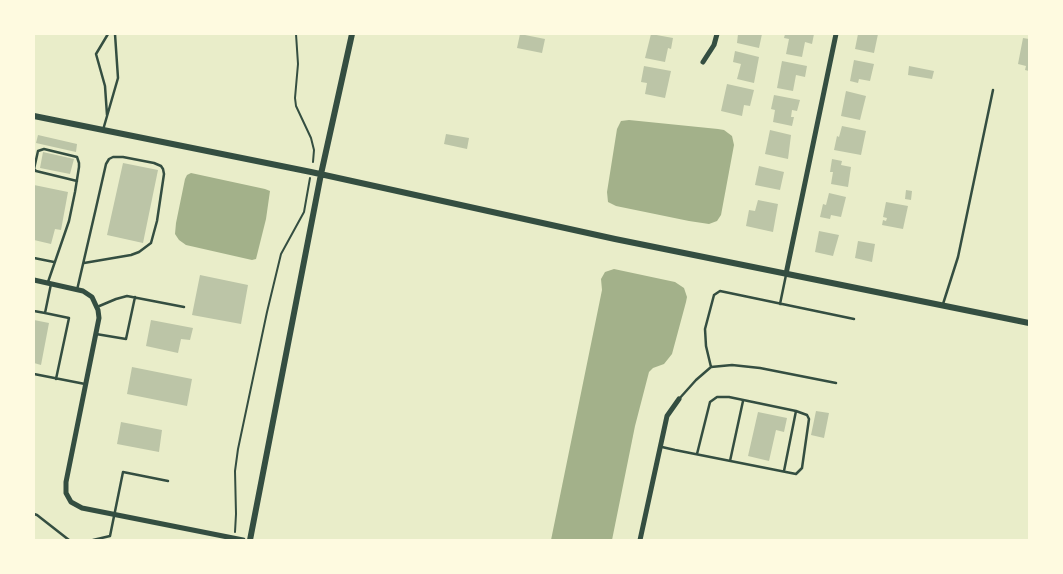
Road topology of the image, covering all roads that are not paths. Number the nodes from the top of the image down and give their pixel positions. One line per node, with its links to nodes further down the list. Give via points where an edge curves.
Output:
1 (108, 34): 9 (lane, via 96,54 106,86)
2 (115, 34): 9 (lane, via 118,78)
3 (352, 34): 11 (street)
4 (716, 34): 6 (street, via 714,45)
5 (836, 34): 16 (street)
6 (703, 62)
7 (993, 90): 22 (lane, via 958,257)
8 (34, 116): 10 (street)
9 (107, 117): 10 (lane)
10 (103, 130): 11 (street)
11 (321, 174): 16 (street); 48 (street)
12 (77, 181): 12 (lane, via 77,157 44,149 38,151 34,169 38,173); 14 (lane, via 69,221)
13 (34, 258): 14 (lane)
14 (54, 262): 18 (lane)
15 (84, 263): 15 (lane, via 109,159 122,158 161,166 164,174 150,243 131,255); 19 (lane)
16 (786, 274): 21 (lane); 22 (street)
17 (34, 280): 18 (street)
18 (49, 283): 19 (street); 26 (lane)
19 (78, 290): 23 (street, via 92,297)
20 (135, 297): 23 (lane, via 127,296); 24 (lane); 29 (lane, via 126,339)
21 (780, 304): 27 (lane); 30 (lane, via 720,291 714,295 705,329)
22 (942, 306): 28 (street)
23 (97, 307): 29 (street, via 99,318)
24 (184, 308)
25 (34, 311): 26 (lane)
26 (45, 313): 32 (lane, via 69,318)
27 (854, 319)
28 (1029, 323)
29 (95, 334): 34 (street)
30 (711, 367): 33 (lane, via 760,368); 35 (lane)
31 (34, 374): 32 (lane)
32 (56, 379): 34 (lane)
33 (836, 383)
34 (85, 384): 44 (street, via 66,493 71,502 82,508)
35 (679, 399): 38 (street, via 667,416)
36 (743, 401): 37 (lane); 39 (lane, via 717,397 710,402); 40 (lane)
37 (796, 412): 41 (lane); 41 (lane, via 807,415 809,419 802,468 796,474)
38 (660, 446): 39 (lane); 49 (street)
39 (697, 454): 40 (lane)
40 (730, 461): 41 (lane)
41 (784, 471)
42 (168, 481): 44 (lane, via 123,472)
43 (34, 514): 45 (lane)
44 (114, 515): 46 (lane, via 110,536); 47 (street)
45 (69, 540)
46 (93, 540)
47 (242, 540)
48 (250, 540)
49 (640, 540)

